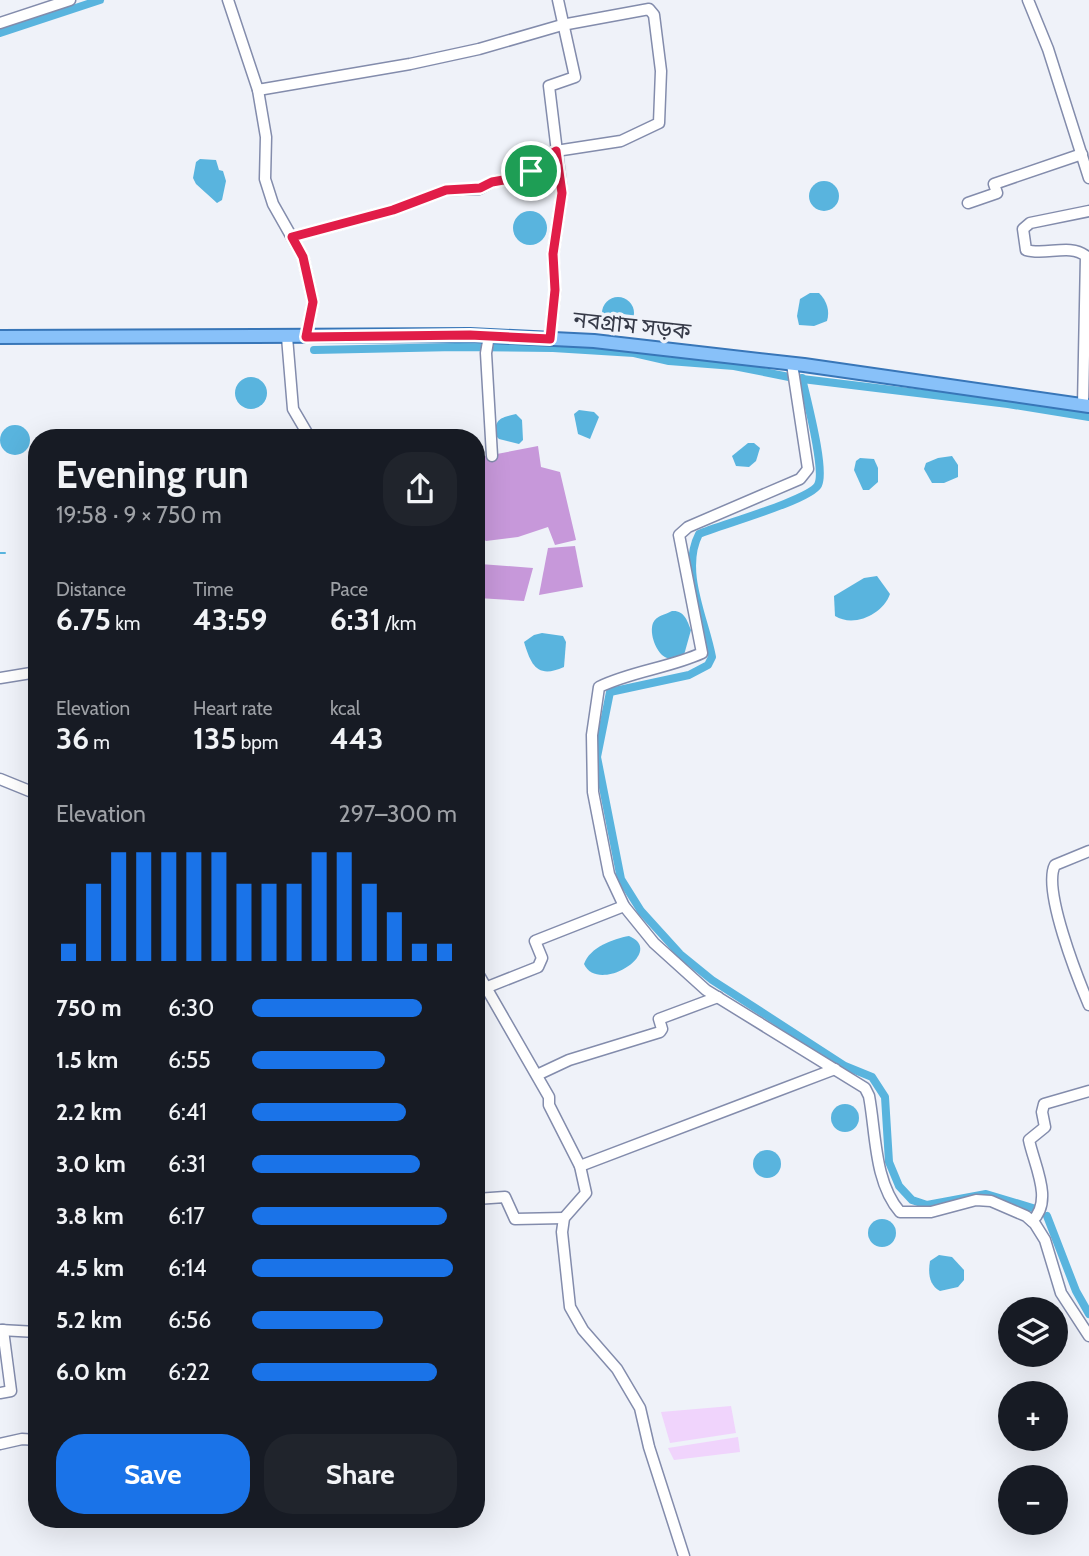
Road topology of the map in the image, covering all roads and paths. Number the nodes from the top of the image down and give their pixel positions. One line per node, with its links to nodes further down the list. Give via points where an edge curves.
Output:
1 (70, 0): 5 (street)
2 (228, 0): 7 (street)
3 (558, 0): 6 (street)
4 (1028, 0): 9 (street)
5 (0, 23)
6 (562, 25): 7 (street, via 410,64); 8 (street, via 575,77 549,86); 8 (street, via 649,9 654,15 661,84 659,124 621,141)
7 (258, 90): 13 (street, via 266,137 265,179)
8 (556, 151): 13 (street, via 526,176 480,188 446,190 393,210); 17 (street, via 562,193 553,254)
9 (1082, 154): 10 (street); 11 (street, via 994,184 997,193)
10 (1089, 178)
11 (968, 203)
12 (1089, 211): 20 (street, via 1030,223 1023,229 1026,250 1044,254 1077,250 1086,256)
13 (292, 237): 16 (street, via 303,257 313,302)
14 (0, 337): 15 (main road, নবগ্রাম সড়ক)
15 (286, 337): 16 (main road, নবগ্রাম সড়ক); 21 (street, via 293,409)
16 (306, 337): 18 (main road, নবগ্রাম সড়ক)
17 (550, 339): 18 (main road, নবগ্রাম সড়ক); 19 (main road, নবগ্রাম সড়ক)
18 (488, 344): 22 (street)
19 (792, 366): 20 (main road, নবগ্রাম সড়ক); 28 (street, via 808,469 800,479 688,527 680,535 702,653 598,687 592,734 593,792 609,874)
20 (1086, 406)
21 (305, 429)
22 (492, 456)
23 (28, 673): 24 (street)
24 (0, 678)
25 (0, 779): 26 (street)
26 (28, 790)
27 (1089, 851): 31 (street, via 1055,865 1052,873 1058,915)
28 (624, 906): 29 (street, via 535,941 542,958 538,967); 30 (street, via 676,965)
29 (485, 988): 33 (street)
30 (718, 997): 32 (street); 33 (street, via 659,1019 660,1032 569,1060)
31 (1089, 1005)
32 (835, 1069): 35 (street); 38 (street, via 870,1096 884,1180 900,1212 931,1212 976,1200 991,1201)
33 (537, 1075): 35 (street)
34 (1089, 1091): 38 (street, via 1044,1104 1044,1129 1029,1140 1042,1200)
35 (580, 1166): 37 (street, via 586,1193)
36 (485, 1198): 37 (street, via 505,1196 514,1219)
37 (564, 1218): 45 (street, via 562,1250 573,1315 617,1369 639,1408)
38 (1032, 1221): 41 (street, via 1045,1240 1061,1293)
39 (2, 1330): 40 (street); 42 (street, via 11,1391)
40 (28, 1331)
41 (1089, 1336)
42 (0, 1393)
43 (28, 1439): 44 (street)
44 (0, 1444)
45 (684, 1556)

